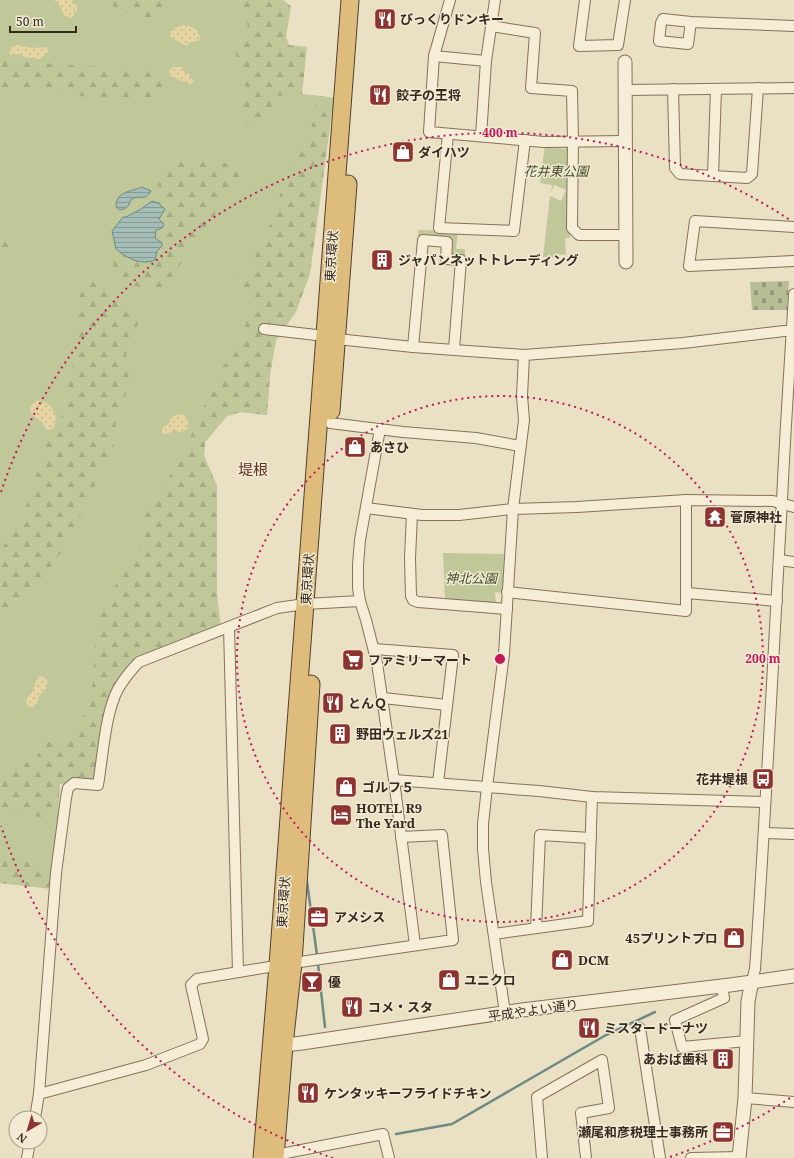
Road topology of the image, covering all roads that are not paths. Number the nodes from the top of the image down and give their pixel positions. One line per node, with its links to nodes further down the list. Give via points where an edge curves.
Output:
1 (350, 0): 31 (highway, 東京環状)
2 (362, 0): 31 (highway, 東京環状)
3 (450, 0): 10 (street)
4 (495, 0): 8 (street)
5 (585, 0): 6 (street, via 579,46 618,45)
6 (625, 0)
7 (691, 22): 9 (street)
8 (491, 26): 11 (street); 21 (street, via 535,33 531,88 572,91)
9 (794, 26)
10 (434, 56): 11 (street); 18 (street, via 429,132)
11 (486, 61): 19 (street)
12 (625, 62): 17 (street)
13 (758, 88): 14 (street); 16 (street); 23 (street, via 752,174 747,178)
14 (794, 88)
15 (673, 89): 16 (street); 17 (street); 23 (street, via 675,168 680,174)
16 (716, 89): 23 (street)
17 (626, 90): 22 (street)
18 (448, 134): 19 (street); 20 (street, via 439,228 514,231)
19 (481, 136): 20 (street)
20 (525, 140): 21 (street)
21 (573, 141): 22 (street); 25 (street, via 572,228 579,235)
22 (626, 141): 25 (street)
23 (713, 176)
24 (794, 227): 26 (street, via 695,221 689,266)
25 (626, 235): 27 (street)
26 (794, 261)
27 (626, 262)
28 (794, 294): 30 (street)
29 (264, 329): 31 (street)
30 (792, 331): 34 (street, via 650,346); 39 (street)
31 (331, 338): 32 (street); 35 (highway, 東京環状); 50 (highway, 東京環状)
32 (413, 347): 33 (street); 33 (street, via 423,240 447,242 446,259 461,260)
33 (454, 349): 34 (street)
34 (524, 355): 37 (street, via 524,420)
35 (330, 423): 36 (street); 50 (highway, 東京環状)
36 (380, 429): 37 (street, via 476,438); 41 (street)
37 (520, 446): 42 (street)
38 (686, 500): 39 (street, via 773,501); 42 (street); 47 (street)
39 (782, 504): 40 (street); 44 (street)
40 (794, 507)
41 (366, 508): 43 (street); 48 (street, via 358,565)
42 (513, 509): 43 (street, via 459,515); 46 (street)
43 (412, 514): 51 (street, via 410,566 411,596 414,600)
44 (779, 560): 45 (street); 49 (street)
45 (794, 562)
46 (507, 592): 47 (street, via 686,611); 51 (street)
47 (687, 593): 49 (street)
48 (360, 601): 50 (street); 53 (street)
49 (777, 601): 60 (street)
50 (311, 604): 52 (street, via 277,608); 68 (highway, 東京環状)
51 (507, 609): 58 (street, via 504,654)
52 (229, 627): 69 (street); 77 (street, via 139,662 118,689 112,705 98,785 74,783 68,788 56,873)
53 (374, 649): 54 (street); 55 (street, via 453,655)
54 (383, 698): 55 (street); 56 (street)
55 (447, 705): 57 (street)
56 (394, 780): 57 (street); 63 (street)
57 (438, 783): 58 (street)
58 (487, 787): 59 (street); 66 (street, via 483,849)
59 (592, 797): 60 (street); 64 (street)
60 (765, 802): 61 (street)
61 (765, 833): 62 (street); 71 (street)
62 (794, 834)
63 (401, 836): 67 (street); 67 (street, via 442,835 453,940)
64 (591, 838): 65 (street, via 588,921); 65 (street, via 540,835)
65 (536, 928): 66 (street)
66 (494, 934): 73 (street)
67 (416, 944): 68 (street)
68 (286, 964): 69 (street); 76 (highway, 東京環状)
69 (238, 972): 77 (street, via 196,979 191,986 203,1039 200,1044 146,1065)
70 (794, 976): 71 (street, 平成やよい通り)
71 (752, 981): 72 (street, 平成やよい通り); 75 (street, via 748,1001)
72 (722, 986): 73 (street, 平成やよい通り); 75 (street, via 724,998 675,1020 682,1047)
73 (505, 1013): 76 (street, 平成やよい通り, via 382,1032)
74 (640, 1028): 85 (street)
75 (747, 1041): 78 (street)
76 (278, 1044): 81 (highway, 東京環状)
77 (39, 1094): 80 (street)
78 (745, 1098): 79 (street); 87 (street)
79 (794, 1102)
80 (36, 1110)
81 (271, 1157): 82 (street, via 383,1134)
82 (389, 1158)
83 (542, 1158): 84 (street, via 537,1097 602,1060 609,1108 581,1113)
84 (586, 1158)
85 (660, 1158)
86 (691, 1158): 87 (street)
87 (739, 1158)

